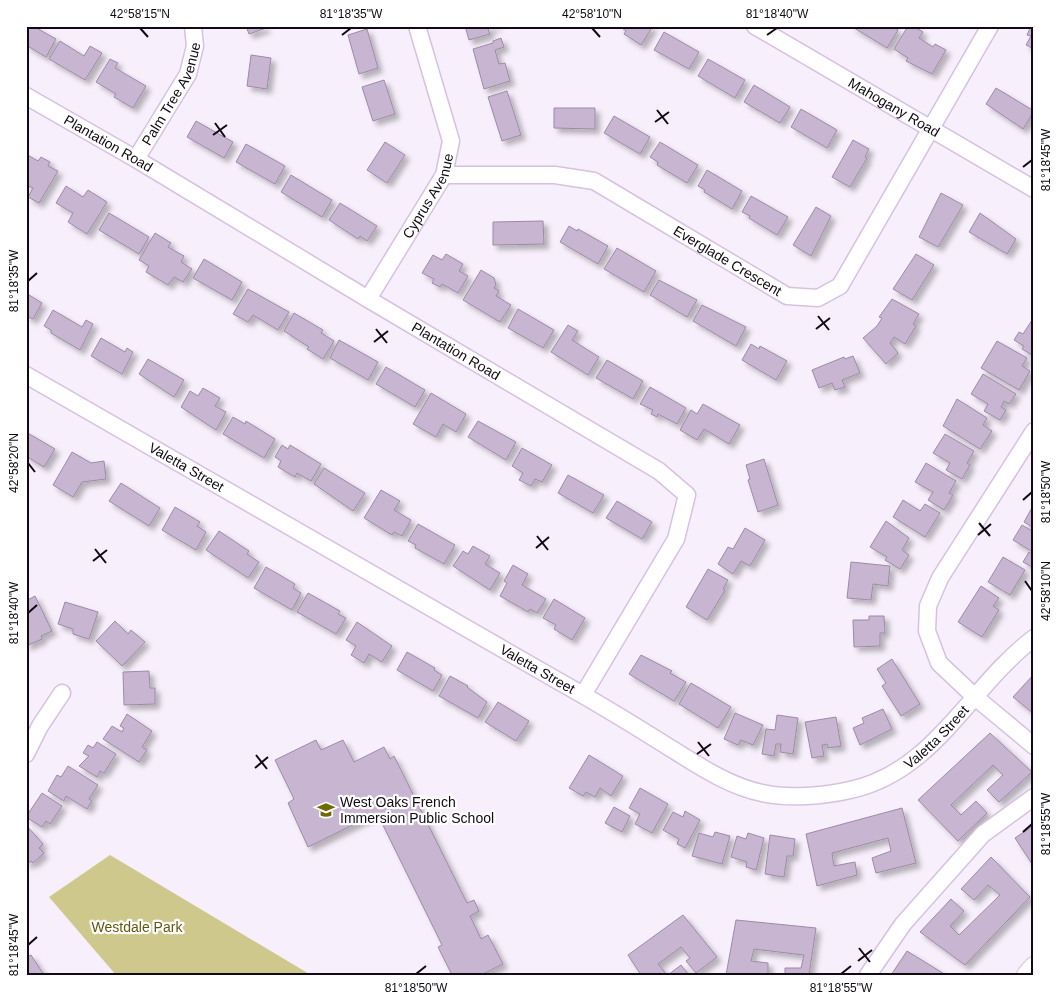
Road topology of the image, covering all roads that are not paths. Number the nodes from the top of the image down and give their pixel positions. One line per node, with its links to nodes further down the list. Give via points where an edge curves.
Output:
1 (193, 26): 7 (street, Palm Tree Avenue, via 195,46 188,74)
2 (417, 26): 8 (street, Cyprus Avenue, via 451,141)
3 (755, 26): 6 (street, Mahogany Road)
4 (990, 26): 6 (street, Everglade Crescent)
5 (26, 96): 7 (street, Plantation Road)
6 (932, 130): 8 (street, Everglade Crescent, via 840,286 818,298 787,296 594,180 555,175); 9 (street, Mahogany Road)
7 (136, 159): 10 (street, Plantation Road)
8 (444, 175): 10 (street, Cyprus Avenue)
9 (1034, 189)
10 (368, 299): 15 (street, Plantation Road, via 659,471 687,495 676,539)
11 (26, 375): 15 (street, Valetta Street)
12 (1034, 431): 16 (street, via 940,578 928,606 927,631 939,663)
13 (1034, 638): 16 (street, Valetta Street)
14 (62, 693): 18 (street)
15 (583, 695): 16 (street, Valetta Street, via 713,774 762,794 808,796 851,790 888,778 918,757 947,730)
16 (975, 697): 17 (street)
17 (1034, 746)
18 (26, 754)
19 (1034, 797): 21 (street, via 983,834 903,924)
20 (1034, 967): 22 (main road)
21 (868, 975)
22 (1027, 975)

